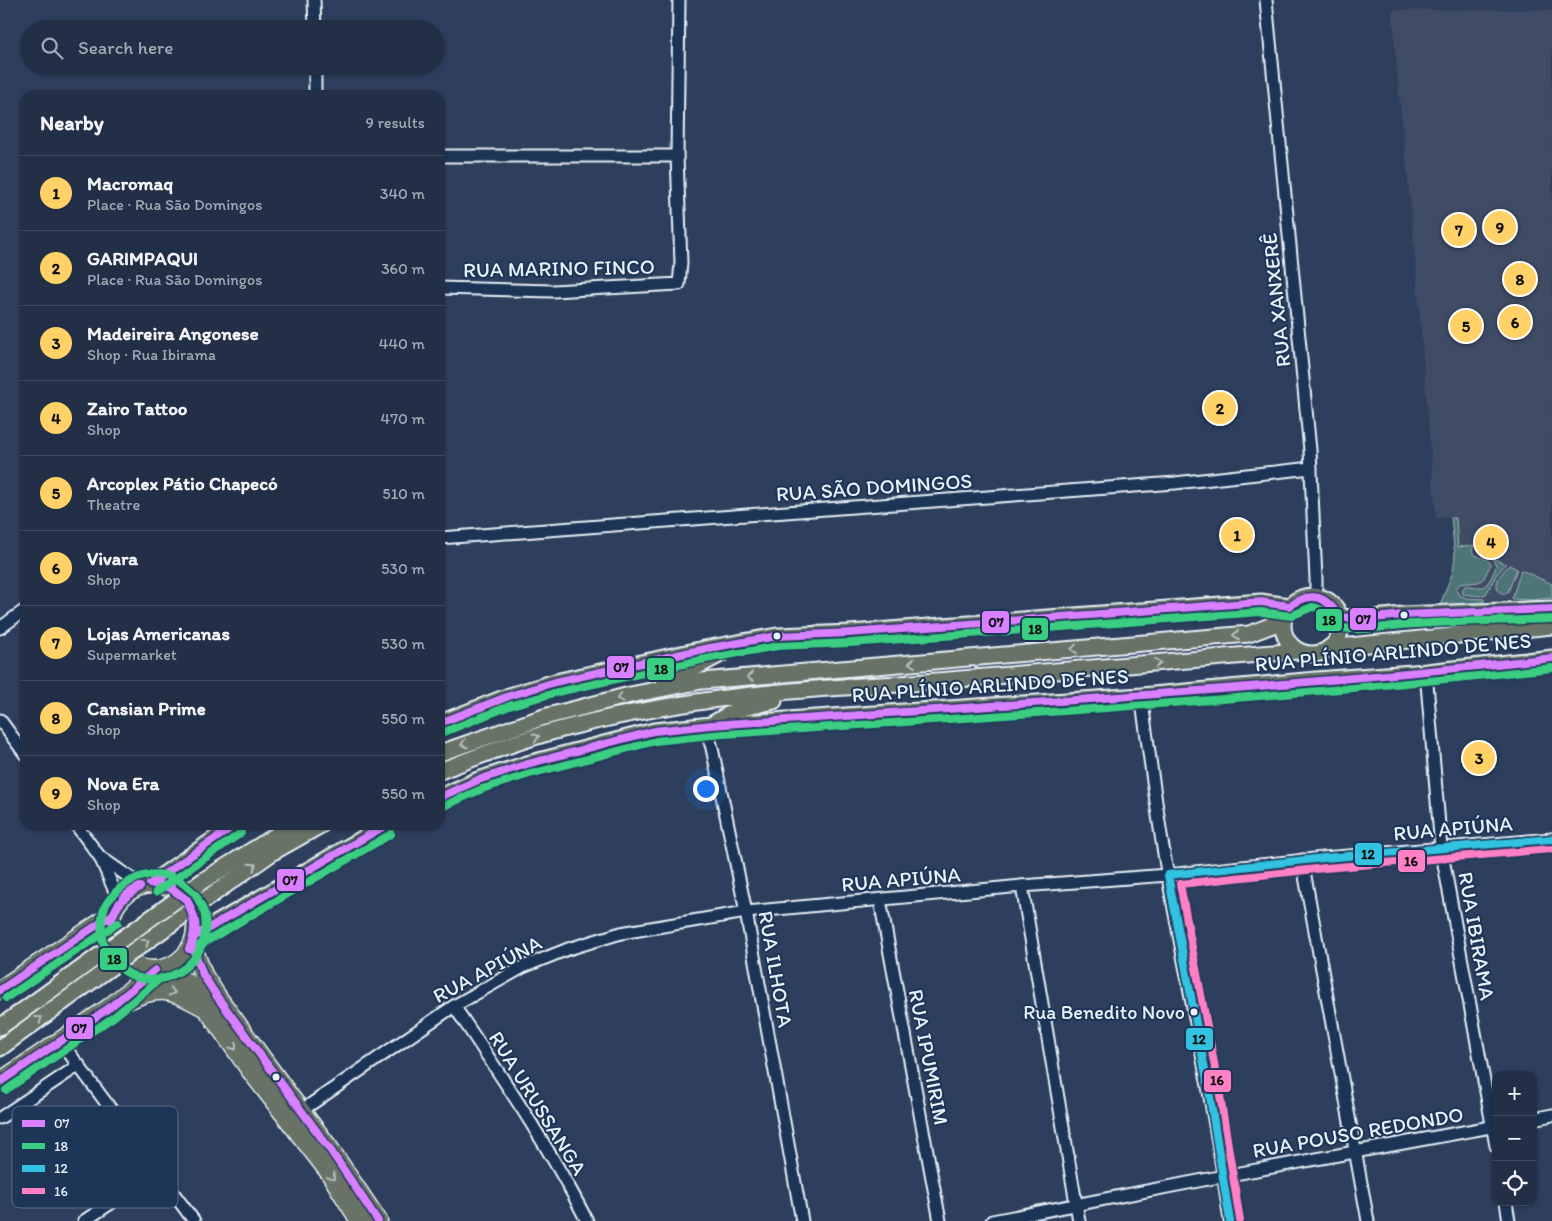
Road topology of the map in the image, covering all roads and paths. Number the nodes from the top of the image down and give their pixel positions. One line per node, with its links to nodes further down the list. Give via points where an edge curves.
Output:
1 (314, 0): 4 (street)
2 (678, 0): 8 (street)
3 (1266, 0): 10 (street, RUA XANXERÊ)
4 (314, 20)
5 (315, 75): 6 (street)
6 (315, 90)
7 (445, 156): 8 (street)
8 (677, 156): 9 (street, RUA MARINO FINCO, via 679,284 553,290)
9 (445, 288)
10 (1311, 468): 11 (street, RUA SÃO DOMINGOS, via 1175,483); 12 (street, RUA XANXERÊ)
11 (445, 538)
12 (1316, 596): 13 (main road, via 1298,600); 16 (main road, via 1330,603)
13 (1290, 606): 17 (main road); 20 (main road, via 1261,602 778,636)
14 (1552, 609): 16 (main road, via 1365,619)
15 (20, 614): 19 (street)
16 (1340, 617): 21 (main road, via 1339,634)
17 (1283, 623): 22 (main road, via 1286,639); 26 (main road, one-way to 26, via 1249,634 702,681)
18 (1552, 626): 21 (main road)
19 (0, 628)
20 (742, 642): 26 (main road); 29 (main road, via 555,682)
21 (1329, 648): 22 (main road, via 1314,654)
22 (1297, 650): 25 (main road, one-way to 22)
23 (1552, 658): 24 (main road, RUA PLÍNIO ARLINDO DE NES)
24 (1426, 672): 27 (main road, RUA PLÍNIO ARLINDO DE NES); 41 (street, RUA IBIRAMA)
25 (848, 686): 30 (main road, via 822,696 787,698 738,709); 33 (main road, one-way to 25, via 550,732 635,713 708,699)
26 (653, 691): 32 (main road, one-way to 32, via 544,717)
27 (1141, 696): 30 (main road, RUA PLÍNIO ARLINDO DE NES); 44 (street)
28 (0, 720): 31 (street)
29 (445, 721)
30 (708, 725): 34 (main road, RUA PLÍNIO ARLINDO DE NES, via 654,731 527,764); 49 (street, RUA ILHOTA)
31 (20, 747)
32 (445, 751)
33 (445, 769)
34 (445, 795)
35 (80, 830): 42 (street)
36 (228, 830): 45 (main road)
37 (285, 830): 56 (main road, bridge, via 204,880)
38 (312, 830): 58 (main road, one-way to 38, bridge, via 273,852)
39 (378, 830): 50 (main road)
40 (1552, 839): 41 (street, RUA APIÚNA)
41 (1442, 848): 43 (street, RUA APIÚNA); 66 (street, RUA IBIRAMA)
42 (100, 857): 45 (street); 48 (street)
43 (1302, 860): 44 (street, RUA APIÚNA); 70 (street)
44 (1168, 875): 46 (street, RUA APIÚNA); 71 (street)
45 (146, 885): 48 (highway, via 134,889); 50 (highway, via 158,884 174,889 187,900 195,917)
46 (1022, 886): 47 (street, RUA APIÚNA); 73 (street)
47 (880, 900): 49 (street, RUA APIÚNA); 82 (street, RUA IPUMIRIM)
48 (116, 908): 51 (highway, via 111,924 113,941 122,956 137,966); 52 (highway)
49 (746, 912): 53 (street, RUA APIÚNA, via 621,933 568,949 523,967); 81 (street, RUA ILHOTA)
50 (194, 940): 51 (highway, via 181,960); 64 (highway, via 202,975)
51 (160, 969): 54 (highway); 55 (highway, via 191,986)
52 (0, 990)
53 (454, 1006): 64 (street, RUA APIÚNA); 80 (street, RUA URUSSANGA, via 525,1112)
54 (109, 1008): 55 (highway, one-way to 55, via 153,990 179,994); 57 (highway)
55 (205, 1008): 78 (highway, one-way to 78, via 330,1173)
56 (0, 1027)
57 (61, 1042): 59 (street); 60 (highway)
58 (0, 1048)
59 (79, 1065): 61 (street); 62 (street)
60 (0, 1082)
61 (18, 1106)
62 (109, 1106)
63 (12, 1110): 67 (street)
64 (301, 1111): 79 (highway)
65 (1552, 1115): 68 (street)
66 (1492, 1116)
67 (0, 1118)
68 (1537, 1118)
69 (1492, 1126): 70 (street, RUA POUSO REDONDO)
70 (1355, 1152): 71 (street, RUA POUSO REDONDO); 86 (street)
71 (1224, 1176): 73 (street, RUA POUSO REDONDO); 85 (street)
72 (178, 1199): 77 (street)
73 (1076, 1205): 83 (street, RUA POUSO REDONDO); 84 (street)
74 (1507, 1206): 87 (street)
75 (104, 1208): 76 (street)
76 (84, 1221)
77 (194, 1221)
78 (360, 1221)
79 (378, 1221)
80 (587, 1221)
81 (802, 1221)
82 (940, 1221)
83 (992, 1221)
84 (1078, 1221)
85 (1230, 1221)
86 (1368, 1221)
87 (1510, 1221)

